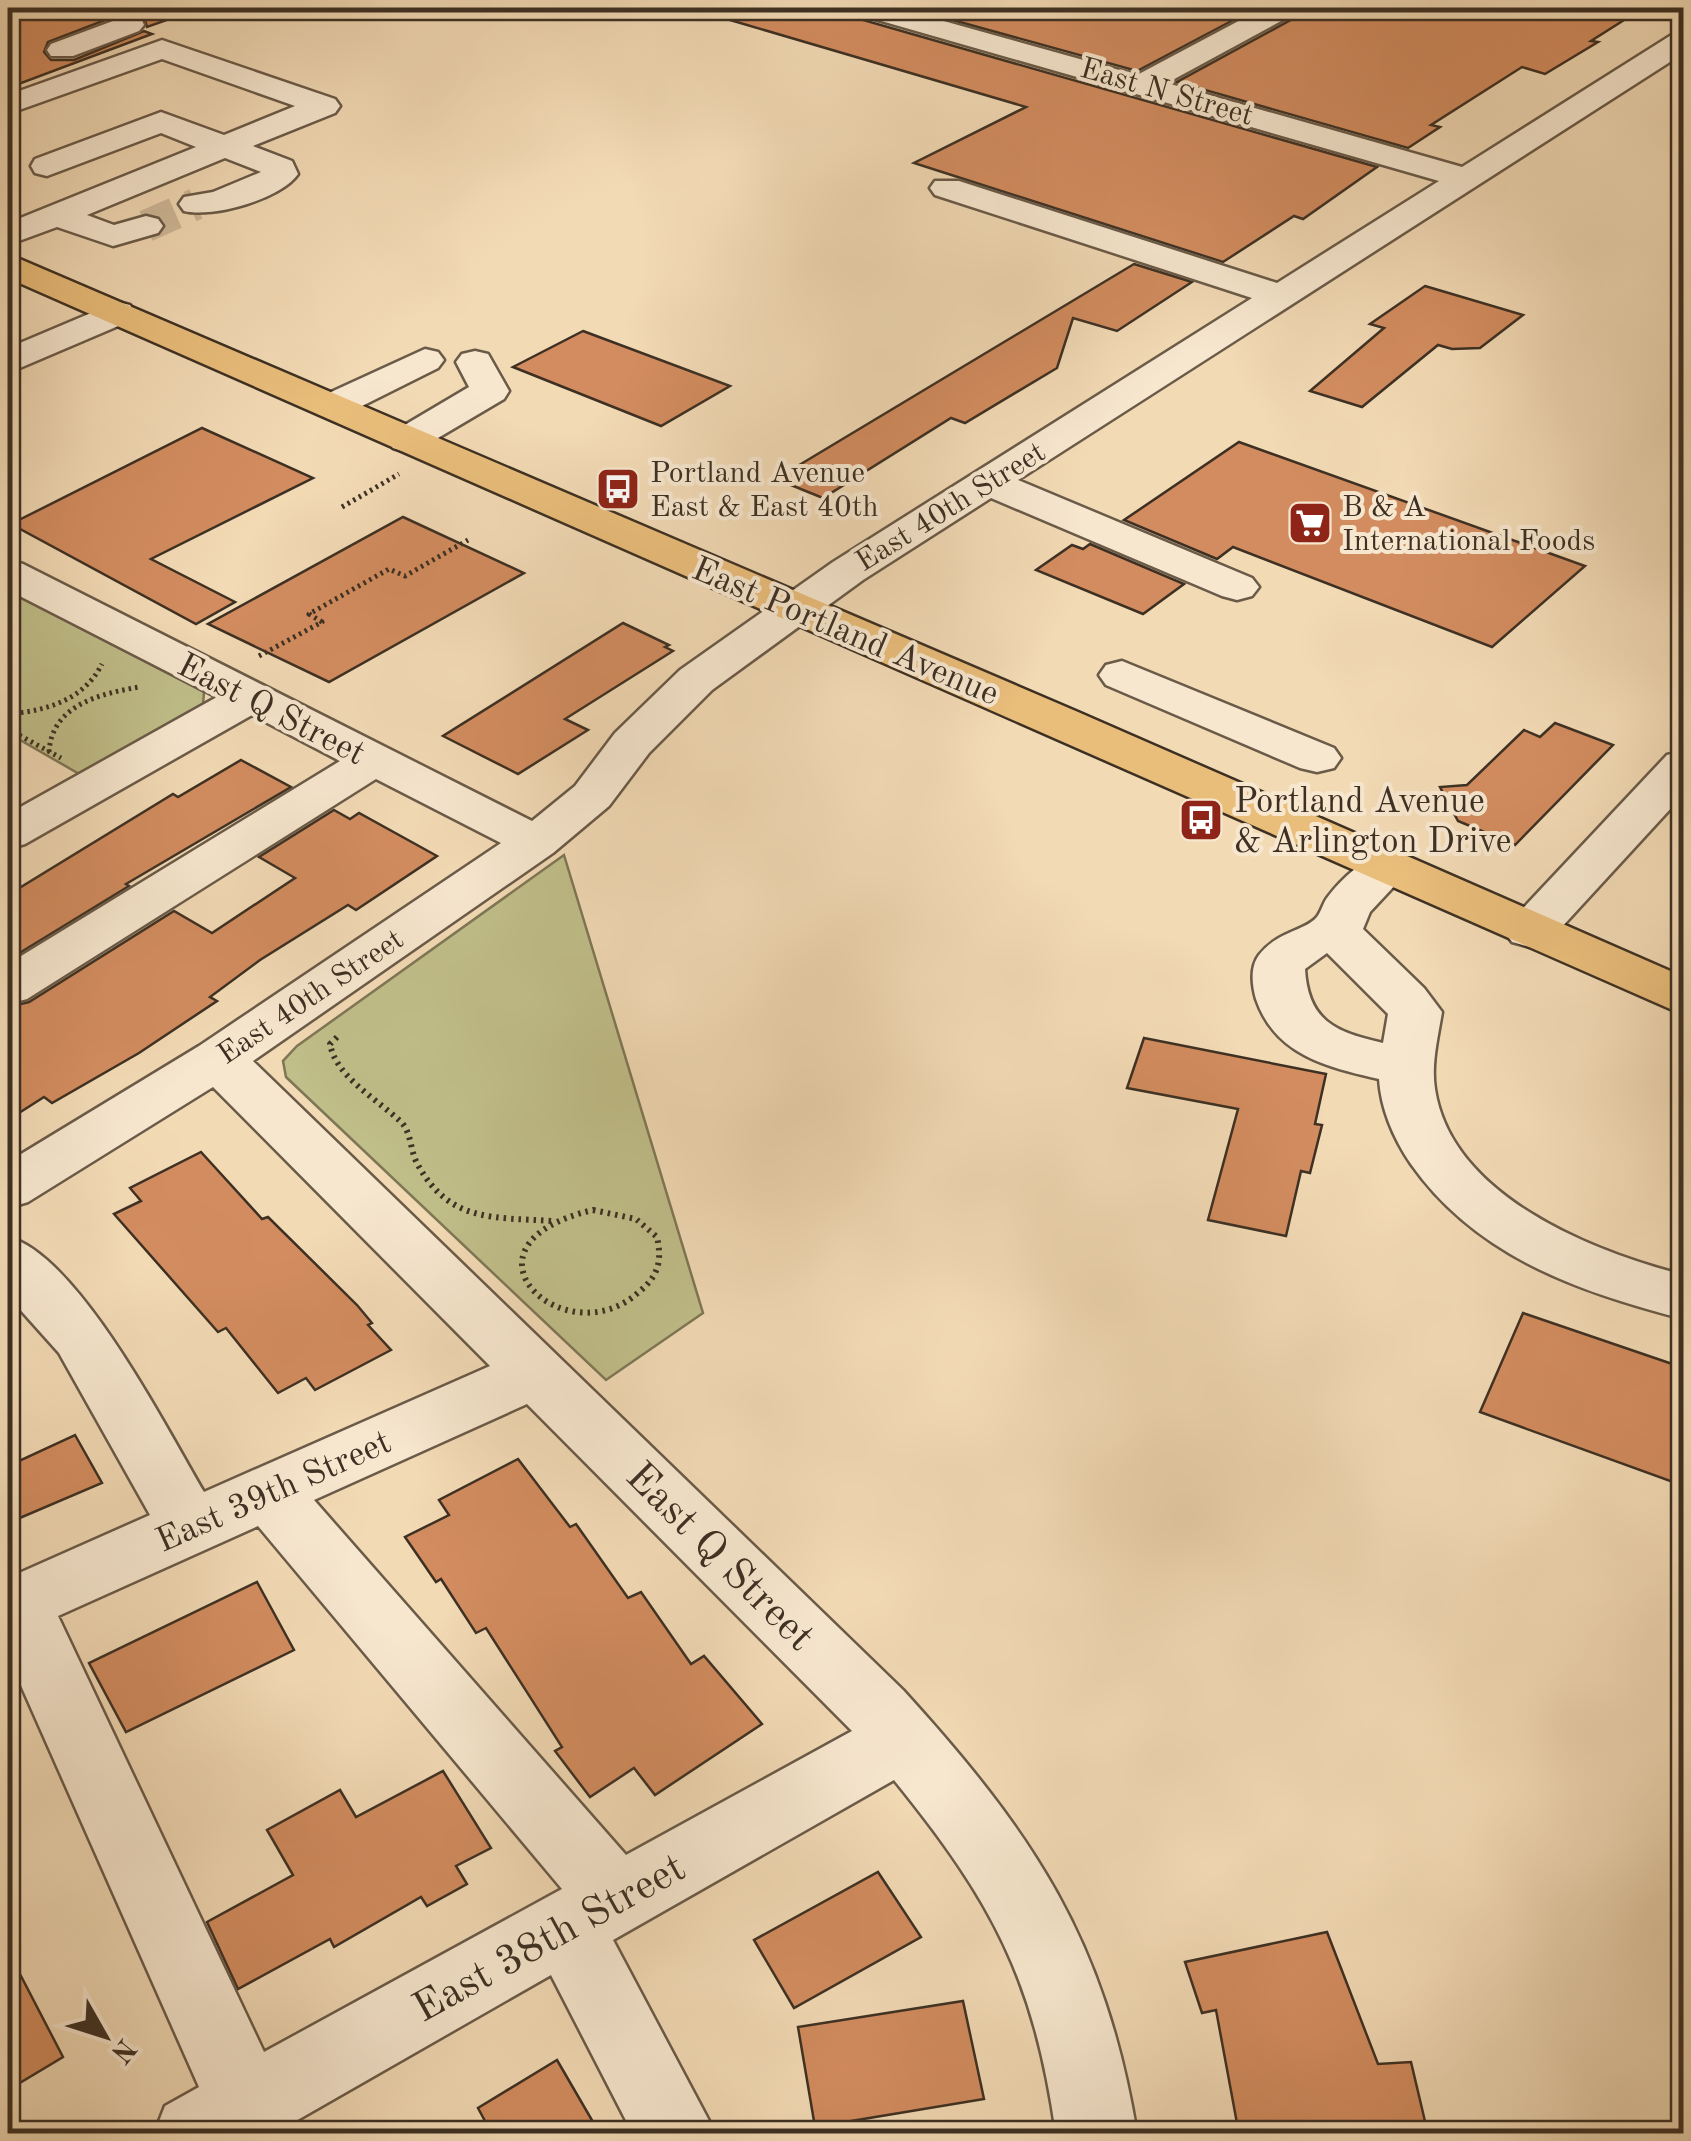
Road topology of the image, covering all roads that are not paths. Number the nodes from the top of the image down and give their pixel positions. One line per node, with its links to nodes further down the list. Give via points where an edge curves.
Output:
1 (123, 8): 5 (street, via 129,24)
2 (1284, 8): 7 (street)
3 (892, 10): 7 (street, East N Street)
4 (1684, 40): 13 (street, East 40th Street)
5 (42, 58)
6 (70, 82): 8 (street); 9 (street, via 148,110); 10 (street, via 162,49 324,106)
7 (1143, 84): 13 (street, East N Street)
8 (8, 105)
9 (161, 122): 10 (street); 11 (street)
10 (217, 150): 16 (street, via 275,165 281,174 219,202); 17 (street)
11 (47, 166)
12 (8, 167): 17 (street, via 70,193)
13 (1466, 178): 21 (street, East 40th Street)
14 (947, 188): 21 (street)
15 (8, 204): 17 (street)
16 (196, 204)
17 (55, 215): 18 (street, via 113,236); 19 (street)
18 (146, 226)
19 (8, 235)
20 (8, 265): 22 (main road, East Portland Avenue)
21 (1280, 296): 28 (street, East 40th Street)
22 (117, 313): 24 (street); 26 (main road, East Portland Avenue)
23 (425, 360): 26 (street)
24 (8, 362)
25 (475, 362): 27 (street, via 490,391)
26 (332, 406): 27 (main road, East Portland Avenue)
27 (408, 454): 31 (main road, East Portland Avenue)
28 (986, 482): 30 (street); 31 (street, East 40th Street)
29 (8, 573): 33 (street, East Q Street)
30 (1237, 587)
31 (794, 608): 38 (street, East 40th Street, via 696,680 632,743 592,796); 39 (main road, East Portland Avenue)
32 (1122, 675): 34 (street)
33 (252, 678): 35 (street, East Q Street); 37 (street, via 102,781)
34 (1317, 758)
35 (374, 760): 38 (street, East Q Street); 42 (street)
36 (1684, 766): 41 (street)
37 (8, 834)
38 (536, 842): 44 (street, East 40th Street)
39 (1387, 868): 40 (street, via 1347,906); 41 (main road, East Portland Avenue)
40 (1337, 929): 45 (street, via 1350,954 1398,990 1415,1012); 45 (street, via 1298,946 1279,965 1277,992 1292,1020 1316,1042)
41 (1530, 930): 43 (main road, East Portland Avenue)
42 (8, 987)
43 (1684, 998)
44 (218, 1060): 46 (street, East 40th Street); 49 (street, East Q Street)
45 (1405, 1066): 48 (street, via 1410,1102 1437,1159 1474,1203 1519,1234 1590,1266)
46 (8, 1188)
47 (8, 1258): 51 (street, via 81,1337)
48 (1684, 1297)
49 (538, 1372): 50 (street, East 39th Street); 53 (street, East Q Street)
50 (268, 1492): 51 (street, East 39th Street); 54 (street)
51 (190, 1526): 52 (street, East 39th Street)
52 (13, 1605): 55 (street)
53 (903, 1738): 54 (street, East 38th Street); 57 (street, East Q Street, via 993,1848 1025,1902 1066,1986 1091,2078)
54 (591, 1912): 55 (street, East 38th Street); 56 (street)
55 (220, 2119)
56 (676, 2134)
57 (1097, 2134)

